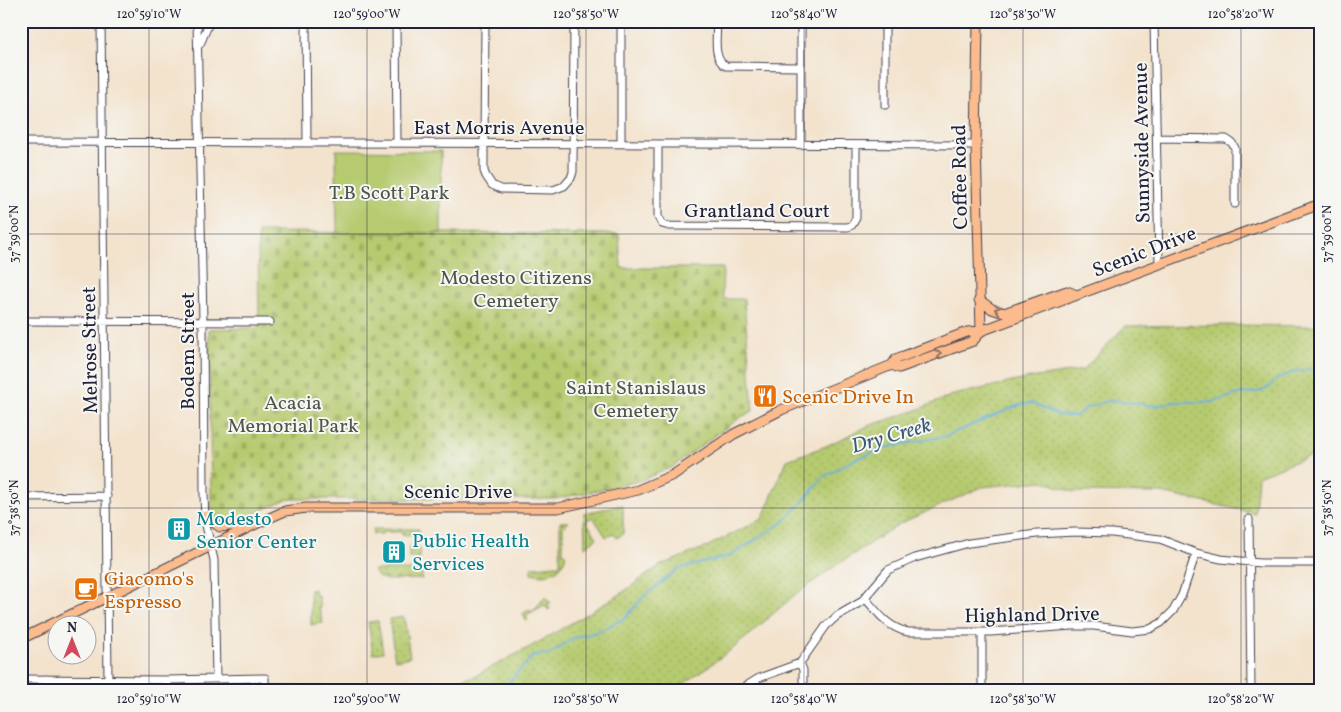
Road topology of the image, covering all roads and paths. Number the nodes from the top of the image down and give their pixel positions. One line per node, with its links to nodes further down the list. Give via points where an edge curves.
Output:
1 (102, 21): 19 (street, Melrose Street)
2 (197, 21): 14 (street, Bodem Street)
3 (210, 21): 14 (street)
4 (306, 21): 21 (street)
5 (396, 21): 22 (street)
6 (485, 21): 24 (street)
7 (574, 21): 23 (street)
8 (621, 21): 25 (street)
9 (717, 21): 15 (street, via 717,57 723,65)
10 (801, 21): 15 (street)
11 (885, 21): 16 (street)
12 (978, 21): 29 (main road, Coffee Road)
13 (1154, 21): 17 (street, Sunnyside Avenue)
14 (198, 49): 20 (street, Bodem Street)
15 (801, 67): 27 (street)
16 (885, 105)
17 (1157, 138): 30 (street, via 1226,139 1232,143 1235,148); 32 (street, Sunnyside Avenue)
18 (21, 142): 19 (street, East Morris Avenue)
19 (103, 142): 20 (street, East Morris Avenue); 36 (street, Melrose Street)
20 (200, 142): 21 (street, East Morris Avenue); 37 (street, Bodem Street)
21 (307, 142): 22 (street, East Morris Avenue)
22 (397, 143): 24 (street, East Morris Avenue)
23 (574, 143): 24 (street, East Morris Avenue); 24 (street, via 571,178 564,186 553,190 503,190 492,185 484,171); 25 (street, East Morris Avenue)
24 (484, 144)
25 (621, 144): 26 (street, East Morris Avenue)
26 (658, 144): 27 (street, East Morris Avenue); 28 (street, Grantland Court, via 659,220 665,226 848,227 856,218)
27 (801, 145): 28 (street, East Morris Avenue)
28 (856, 145): 29 (street, East Morris Avenue)
29 (976, 145): 34 (main road, Coffee Road)
30 (1235, 204)
31 (1320, 204): 32 (main road, Scenic Drive)
32 (1159, 264): 33 (main road, Scenic Drive)
33 (1076, 295): 34 (main road, one-way to 34, via 1067,291 1004,313); 39 (main road, Scenic Drive)
34 (979, 300): 39 (main road, Coffee Road)
35 (21, 321): 36 (street)
36 (105, 321): 37 (street); 40 (street, Melrose Street)
37 (203, 322): 38 (street); 42 (street, Bodem Street)
38 (270, 322)
39 (981, 331): 44 (main road, Scenic Drive, via 973,341 899,368 892,365 781,410 734,434 673,475 638,490 558,508 300,508)
40 (107, 496): 41 (street); 49 (street, Melrose Street)
41 (21, 497)
42 (205, 516): 44 (main road, via 224,527); 45 (street, Bodem Street)
43 (1249, 519): 47 (street)
44 (258, 523): 45 (main road, Scenic Drive)
45 (211, 546): 49 (main road, Scenic Drive); 57 (street, Bodem Street)
46 (1196, 553): 47 (street); 50 (street, via 1160,538 1121,534 1063,532 998,538 938,551 897,565 883,575); 51 (street, Highland Drive, via 1182,596 1173,611 1161,624 1150,629 1132,631 1067,626)
47 (1249, 563): 48 (street); 65 (street)
48 (1320, 563)
49 (108, 597): 52 (main road, Scenic Drive); 56 (street, Melrose Street)
50 (865, 598): 51 (street, Highland Drive, via 887,623 903,631); 53 (street, via 830,622)
51 (982, 632): 64 (street)
52 (21, 639)
53 (800, 662): 62 (street); 63 (street)
54 (21, 679): 55 (street)
55 (47, 679): 56 (street); 59 (street)
56 (108, 679): 58 (street)
57 (216, 679): 58 (street); 61 (street, via 265,678)
58 (168, 680): 60 (street)
59 (47, 691)
60 (168, 691)
61 (265, 691)
62 (738, 691)
63 (803, 691)
64 (982, 691)
65 (1252, 691)

